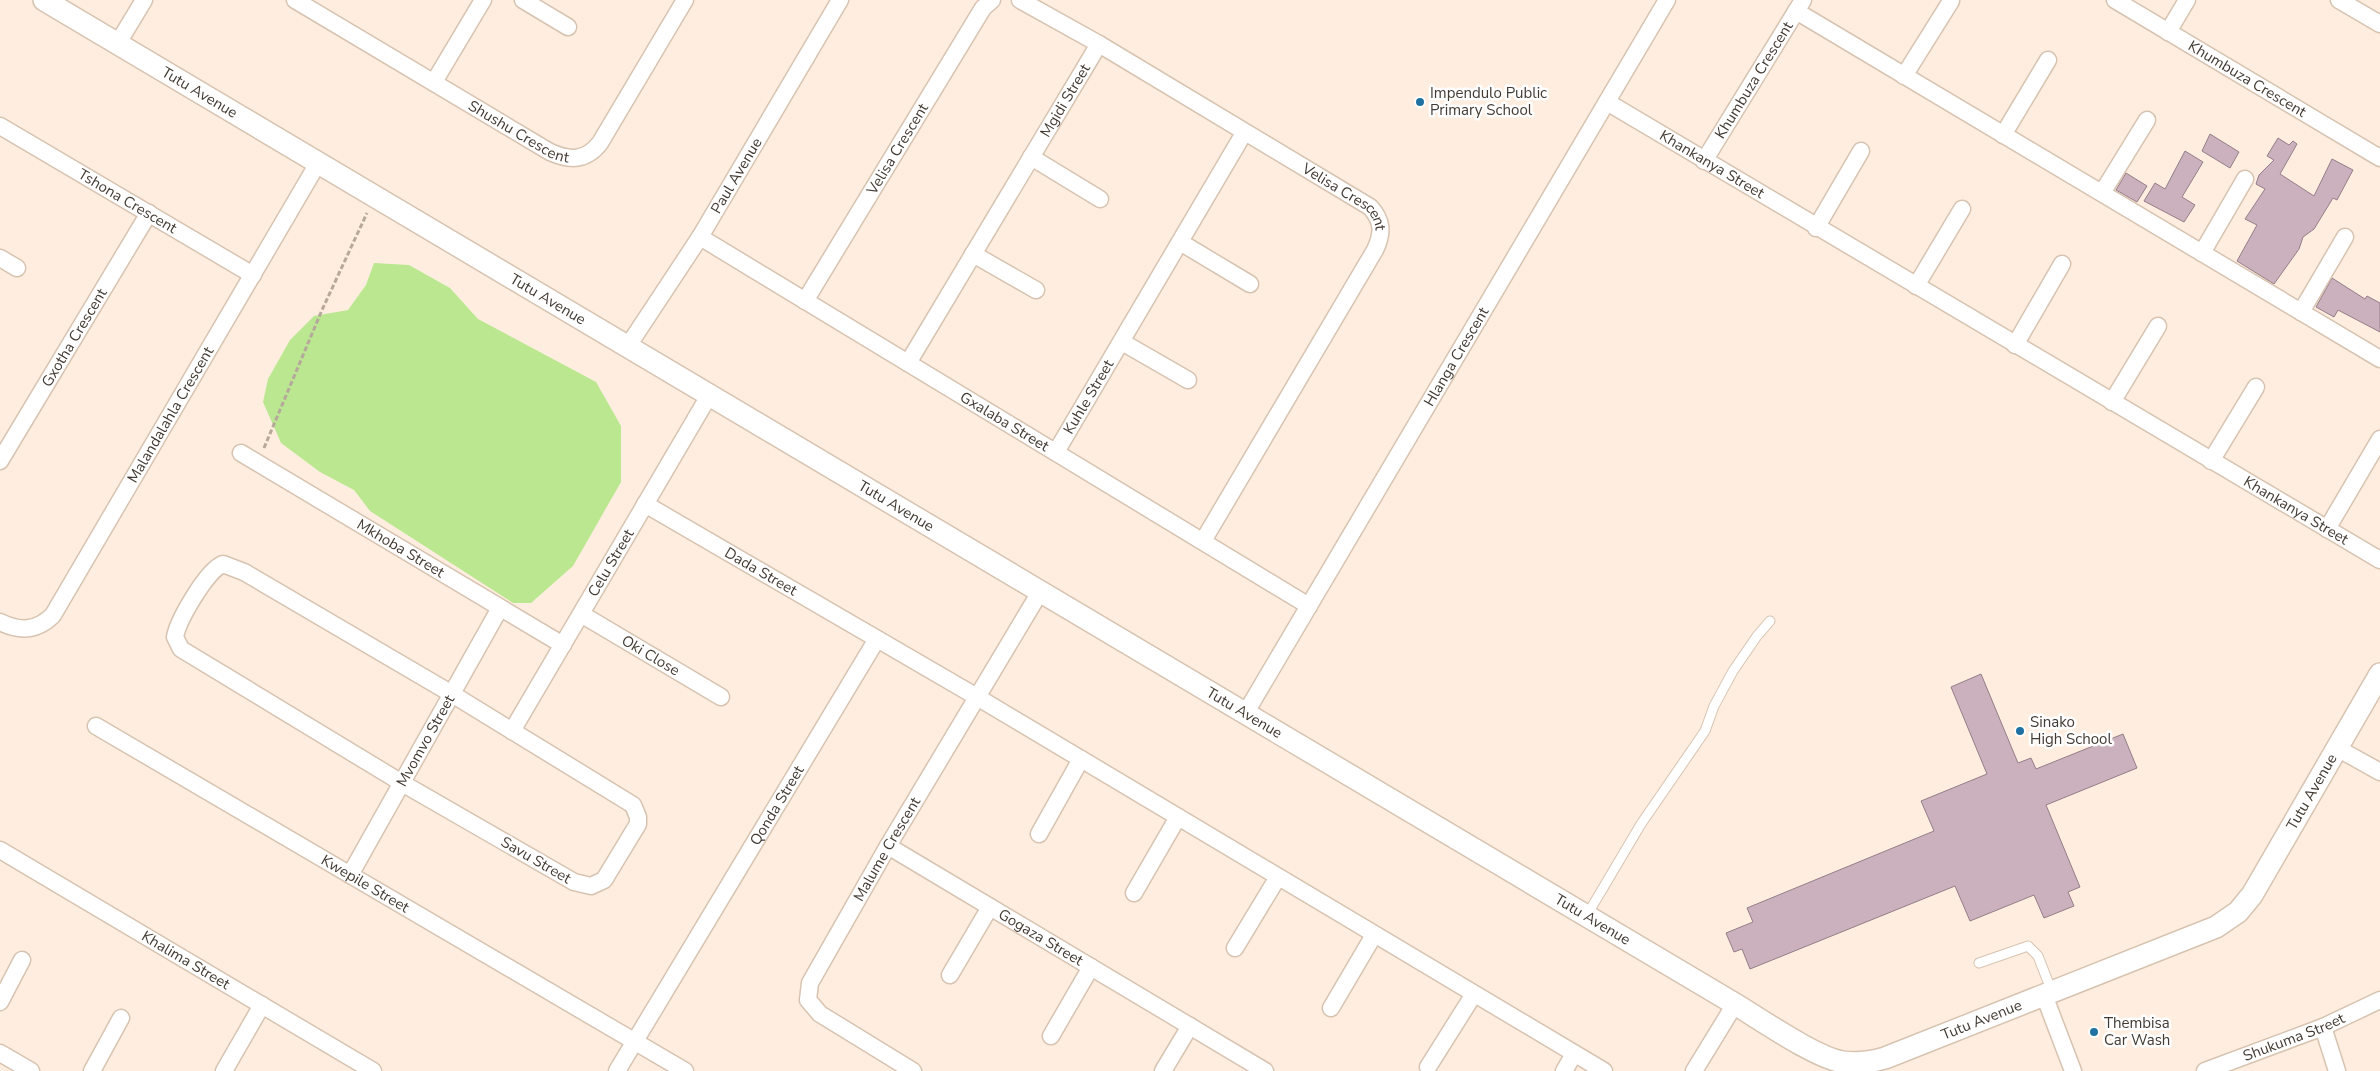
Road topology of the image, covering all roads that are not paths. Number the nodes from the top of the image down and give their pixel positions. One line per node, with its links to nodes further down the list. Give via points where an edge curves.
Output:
1 (44, 0): 19 (street, Tutu Avenue)
2 (144, 0): 19 (street)
3 (295, 0): 23 (street, Shushu Crescent)
4 (483, 0): 23 (street)
5 (523, 0): 17 (street)
6 (685, 0): 23 (street, Shushu Crescent, via 600,143 594,151 581,158 550,152)
7 (840, 0): 41 (street, Paul Avenue)
8 (992, 0): 52 (street, Velisa Crescent, via 983,8)
9 (1020, 0): 20 (street, Velisa Crescent)
10 (1667, 0): 24 (street, Hlanga Crescent)
11 (2114, 0): 18 (street, Khumbuza Crescent)
12 (2187, 0): 18 (street)
13 (2339, 0): 16 (street)
14 (1951, 2): 22 (street)
15 (1799, 6): 22 (street); 32 (street, Khumbuza Crescent)
16 (2380, 24)
17 (568, 27)
18 (2168, 32): 31 (street, Khumbuza Crescent)
19 (118, 44): 33 (street, Tutu Avenue)
20 (1100, 44): 27 (street, Velisa Crescent); 30 (street, Mgidi Street)
21 (2048, 60): 28 (street)
22 (1904, 76): 28 (street)
23 (434, 82)
24 (1607, 102): 32 (street, Khankanya Street); 74 (street, Hlanga Crescent)
25 (2147, 120): 35 (street)
26 (0, 127): 38 (street, Tshona Crescent)
27 (1244, 133): 42 (street, Kuhle Street); 71 (street, Velisa Crescent, via 1370,207 1377,215 1382,231 1375,250)
28 (2003, 135): 35 (street)
29 (1860, 151): 39 (street)
30 (1031, 157): 36 (street); 44 (street, Mgidi Street)
31 (2380, 158)
32 (1704, 161): 39 (street, Khankanya Street)
33 (318, 163): 48 (street, Malandalahla Crescent); 57 (street, Tutu Avenue)
34 (2245, 179): 43 (street)
35 (2102, 193): 43 (street)
36 (1100, 199)
37 (1962, 209): 50 (street)
38 (149, 214): 48 (street, Tshona Crescent); 67 (street, Gxotha Crescent)
39 (1816, 228): 50 (street, Khankanya Street)
40 (2345, 237): 53 (street)
41 (700, 238): 52 (street, Gxalaba Street); 57 (street, Paul Avenue)
42 (1180, 242): 49 (street); 55 (street, Kuhle Street)
43 (2202, 253): 53 (street)
44 (973, 254): 51 (street); 59 (street, Mgidi Street)
45 (0, 258): 47 (street)
46 (2062, 264): 56 (street)
47 (17, 268)
48 (253, 275): 78 (street, Malandalahla Crescent, via 54,615 29,629 14,628)
49 (1250, 284)
50 (1916, 286): 56 (street, Khankanya Street)
51 (1036, 290)
52 (806, 301): 59 (street, Gxalaba Street)
53 (2301, 312): 58 (street)
54 (2158, 326): 63 (street)
55 (1122, 342): 60 (street); 66 (street, Kuhle Street)
56 (2014, 345): 63 (street, Khankanya Street)
57 (628, 346): 62 (street, Tutu Avenue)
58 (2380, 359)
59 (908, 363): 66 (street, Gxalaba Street)
60 (1188, 380)
61 (2256, 387): 68 (street)
62 (710, 394): 69 (street, Celu Street); 73 (street, Tutu Avenue)
63 (2112, 402): 68 (street, Khankanya Street)
64 (2380, 438): 70 (street)
65 (241, 452): 75 (street, Mkhoba Street)
66 (1056, 452): 71 (street, Gxalaba Street)
67 (0, 461)
68 (2211, 461): 70 (street, Khankanya Street)
69 (646, 504): 76 (street, Celu Street); 79 (street, Dada Street)
70 (2327, 529): 72 (street, Khankanya Street)
71 (1203, 541): 74 (street, Gxalaba Street)
72 (2380, 560)
73 (1040, 592): 84 (street, Malume Crescent); 85 (street, Tutu Avenue)
74 (1309, 606): 85 (street, Hlanga Crescent)
75 (500, 608): 80 (street, Mkhoba Street); 82 (street, Mvomvo Street)
76 (581, 614): 80 (street, Celu Street); 83 (street, Oki Close)
77 (1770, 621): 100 (lane, via 1733,671 1705,731 1641,824)
78 (0, 622)
79 (877, 639): 84 (street); 118 (street, Qonda Street)
80 (563, 644): 87 (street, Celu Street)
81 (2380, 674): 88 (street, Tutu Avenue)
82 (452, 694): 87 (street, Savu Street); 91 (street, Mvomvo Street); 91 (street, Savu Street, via 229,565 223,564 211,571 180,622 175,637 177,645 189,655)
83 (722, 697)
84 (977, 697): 89 (street); 94 (street, Malume Crescent)
85 (1246, 714): 100 (street, Tutu Avenue)
86 (96, 726): 96 (street, Kwepile Street)
87 (512, 731): 91 (street, Savu Street, via 625,798 636,810 638,824 604,880 583,886 574,882)
88 (2337, 748): 90 (street); 108 (street, Tutu Avenue, via 2252,895 2238,912 2216,927)
89 (1081, 759): 92 (street); 93 (street)
90 (2380, 772)
91 (402, 783): 96 (street, Mvomvo Street)
92 (1178, 817): 97 (street); 98 (street)
93 (1038, 834)
94 (888, 846): 99 (street, Gogaza Street); 128 (street, Malume Crescent, via 810,983 808,1000 820,1014)
95 (0, 850): 112 (street, Khalima Street)
96 (350, 875): 118 (street, Kwepile Street)
97 (1278, 877): 101 (street); 102 (street)
98 (1134, 893)
99 (990, 907): 105 (street, Gogaza Street); 106 (street, Gogaza Street)
100 (1587, 916): 111 (street, Tutu Avenue)
101 (1374, 935): 107 (street); 113 (street)
102 (1236, 948)
103 (22, 960): 110 (street)
104 (1979, 963): 108 (lane, via 2028,946 2038,956)
105 (1091, 967): 115 (street, Gogaza Street); 117 (street, Gogaza Street)
106 (950, 975)
107 (1474, 994): 120 (street); 121 (street)
108 (2048, 994): 111 (street, Tutu Avenue, via 1884,1058 1855,1063 1824,1056); 134 (street)
109 (2380, 1000): 116 (street, Shukuma Street)
110 (0, 1002)
111 (1735, 1004): 133 (street)
112 (262, 1005): 124 (street); 125 (street, Khalima Street)
113 (1331, 1008)
114 (121, 1018): 123 (street)
115 (1190, 1026): 129 (street); 130 (street, Gogaza Street)
116 (2323, 1026): 135 (street, Shukuma Street); 136 (street)
117 (1051, 1036)
118 (636, 1040): 126 (street, Qonda Street); 127 (street, Kwepile Street)
119 (0, 1052): 122 (street)
120 (1574, 1054): 131 (street); 132 (street)
121 (1428, 1068)
122 (31, 1071)
123 (92, 1071)
124 (224, 1071)
125 (373, 1071)
126 (617, 1071)
127 (685, 1071)
128 (913, 1071)
129 (1164, 1071)
130 (1265, 1071)
131 (1564, 1071)
132 (1604, 1071)
133 (1694, 1071)
134 (2073, 1071)
135 (2205, 1071)
136 (2337, 1071)

